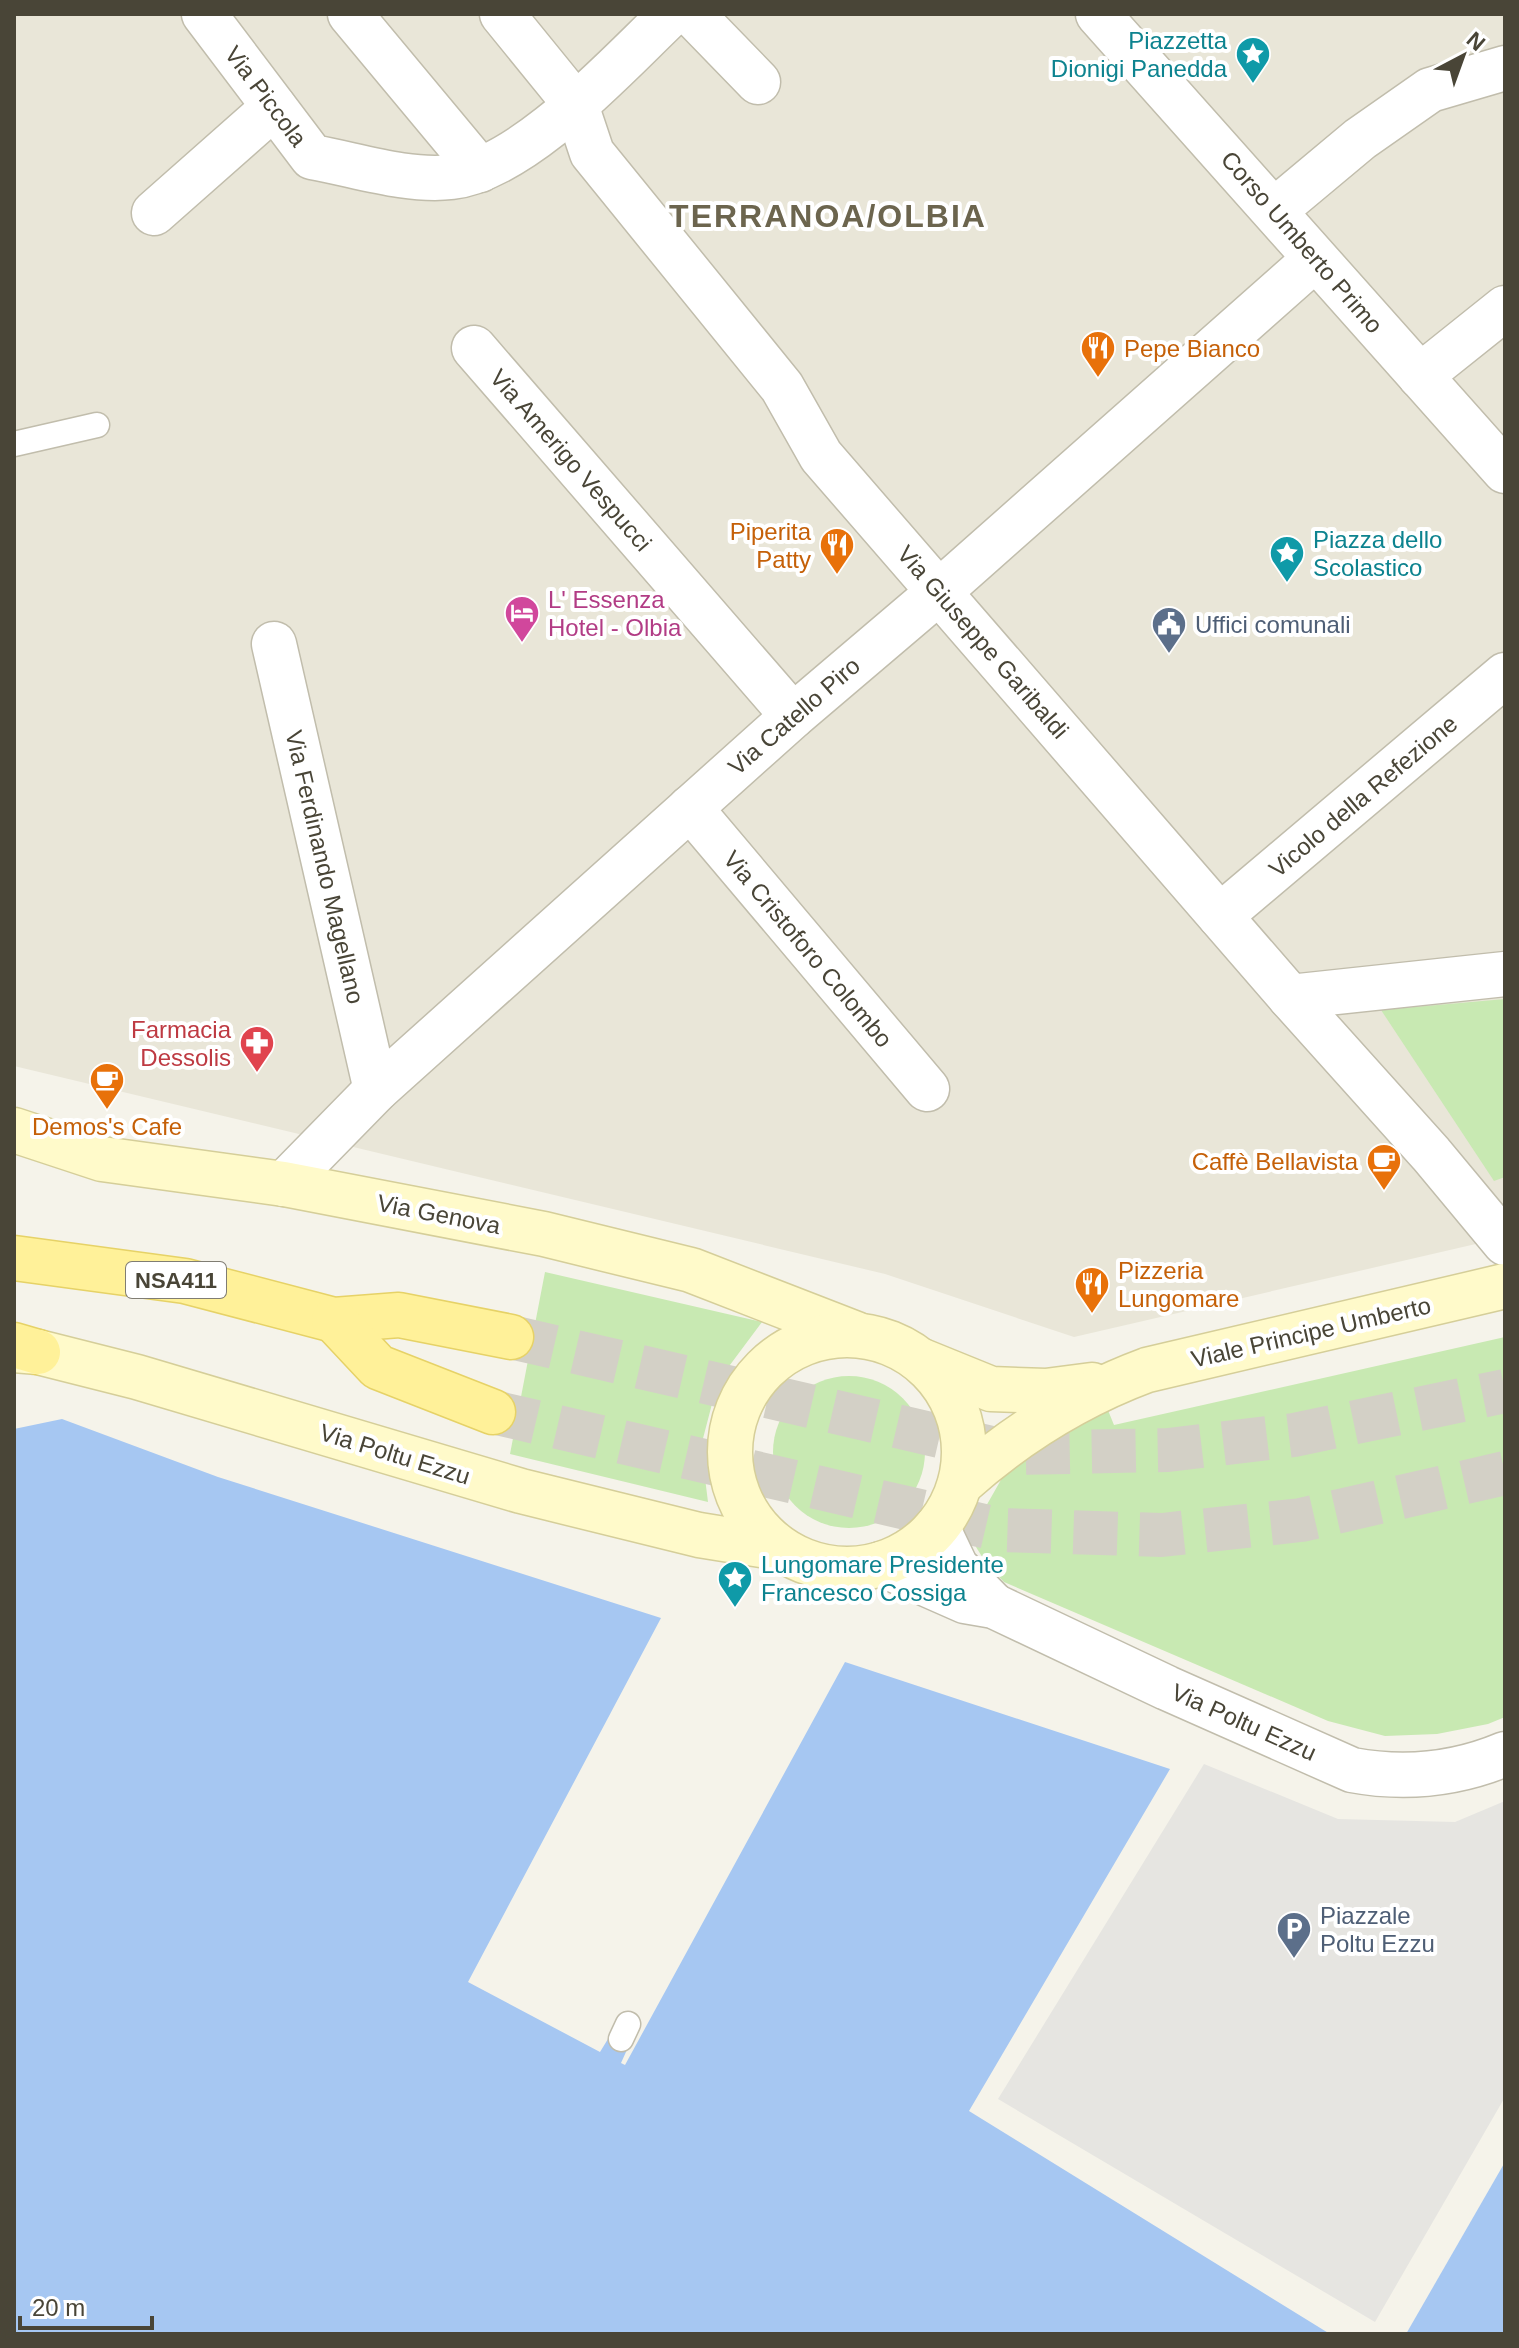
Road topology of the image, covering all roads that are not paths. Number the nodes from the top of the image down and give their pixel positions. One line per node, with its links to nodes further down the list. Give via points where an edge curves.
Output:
1 (204, 14): 10 (street, Via Piccola)
2 (350, 14): 11 (street)
3 (502, 14): 9 (street, Via Giuseppe Garibaldi)
4 (671, 14): 9 (street, Via Piccola)
5 (692, 14): 8 (street)
6 (1098, 14): 12 (street, Corso Umberto Primo)
7 (1505, 68): 12 (street, via 1430,90 1360,139)
8 (758, 82)
9 (576, 105): 11 (street, Via Piccola, via 539,137); 21 (street, Via Giuseppe Garibaldi, via 592,153 782,387 821,456)
10 (274, 107): 11 (street, Via Piccola, via 312,157 415,177); 13 (street)
11 (480, 170)
12 (1275, 210): 14 (street, Corso Umberto Primo)
13 (154, 213)
14 (1315, 259): 17 (street, Corso Umberto Primo); 21 (street, Via Catello Piro)
15 (1505, 308): 17 (street)
16 (474, 348): 24 (street, Via Amerigo Vespucci)
17 (1420, 376): 20 (street, Corso Umberto Primo)
18 (97, 425): 19 (lane)
19 (14, 444)
20 (1505, 471)
21 (940, 591): 24 (street, Via Catello Piro); 26 (street, Via Giuseppe Garibaldi)
22 (274, 644): 30 (street, Via Ferdinando Magellano)
23 (1505, 675): 26 (street, Vicolo della Refezione)
24 (793, 716): 25 (street, Via Catello Piro)
25 (690, 808): 29 (street, Via Cristoforo Colombo); 30 (street, Via Catello Piro)
26 (1220, 916): 28 (street, Via Giuseppe Garibaldi)
27 (1505, 974): 28 (street)
28 (1290, 997): 33 (street, Via Giuseppe Garibaldi)
29 (927, 1089)
30 (376, 1090): 32 (street, Via Catello Piro)
31 (14, 1130): 32 (street, Via Genova, via 102,1159)
32 (284, 1184): 37 (street, Via Genova, via 544,1234 691,1270)
33 (1505, 1243)
34 (14, 1258): 36 (main road, NSA411, via 185,1281)
35 (1505, 1286): 41 (street, Viale Principe Umberto)
36 (334, 1320): 38 (main road, NSA411, via 399,1315); 42 (main road, via 378,1367)
37 (856, 1334): 40 (street, via 888,1341); 45 (street, via 817,1338 788,1350 757,1375 737,1410 729,1451 736,1491 752,1522)
38 (511, 1337)
39 (22, 1349): 45 (street, Via Poltu Ezzu, via 137,1377 521,1491 699,1535)
40 (921, 1361): 41 (street, Viale Principe Umberto, via 991,1389 1046,1391); 43 (street, via 943,1383 960,1421)
41 (1118, 1381): 43 (street, Viale Principe Umberto, via 1047,1416)
42 (493, 1412)
43 (960, 1484): 44 (street)
44 (937, 1527): 46 (street, via 916,1547); 47 (street, Via Poltu Ezzu, via 956,1567)
45 (779, 1548): 46 (street, via 833,1568)
46 (881, 1564): 47 (street, Via Poltu Ezzu, via 965,1601)
47 (994, 1606): 48 (street, Via Poltu Ezzu, via 1352,1770 1384,1776 1434,1775)
48 (1505, 1754)

